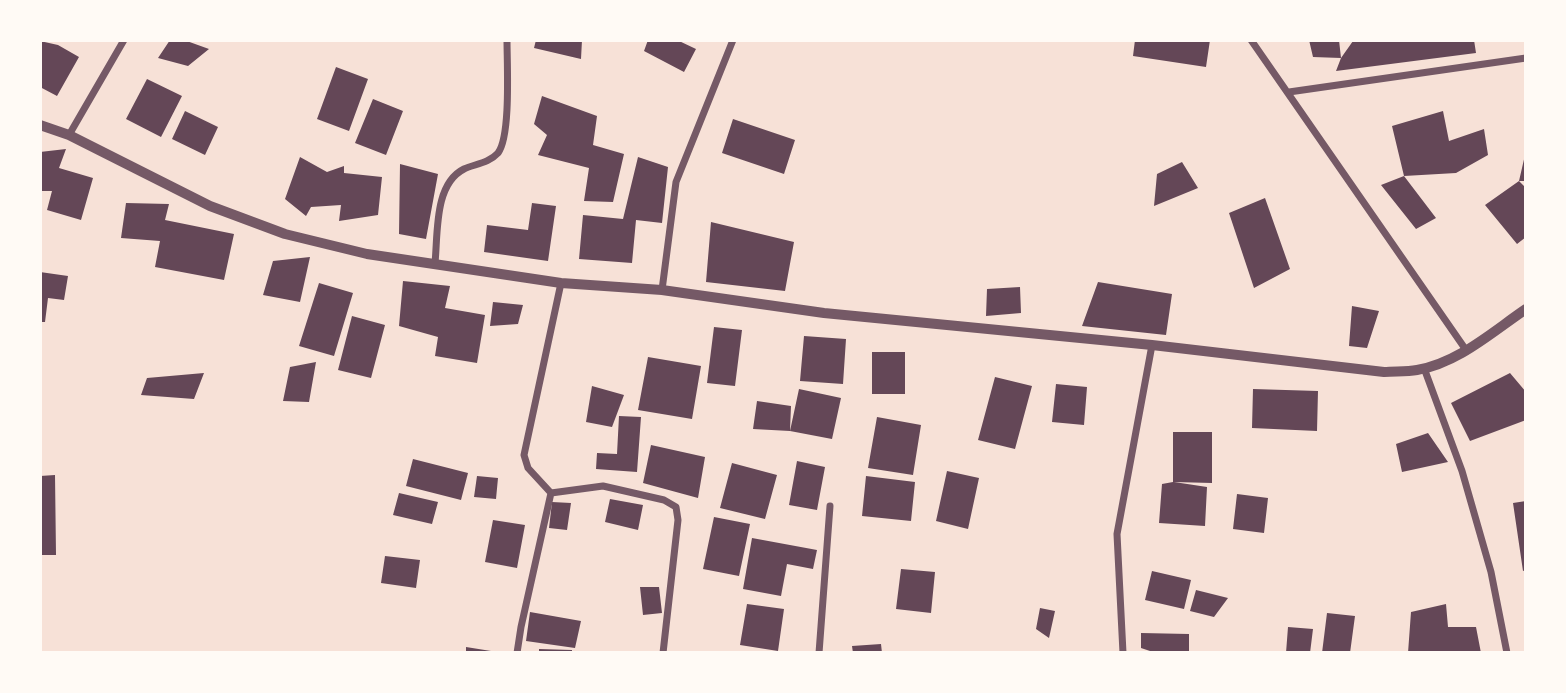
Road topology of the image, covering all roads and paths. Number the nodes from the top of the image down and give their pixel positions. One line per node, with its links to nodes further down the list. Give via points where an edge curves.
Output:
1 (124, 40): 8 (street)
2 (507, 40): 9 (street, via 503,142 497,154 454,174 447,183)
3 (733, 40): 11 (street, via 676,182)
4 (1251, 40): 6 (street)
5 (1526, 58): 6 (street)
6 (1289, 92): 14 (street)
7 (40, 125): 8 (street)
8 (69, 135): 9 (street, via 210,206 285,234 367,254)
9 (435, 263): 10 (street)
10 (561, 283): 11 (street); 16 (street, via 524,455 528,468)
11 (662, 290): 13 (street, via 824,313)
12 (1526, 309): 14 (street)
13 (1152, 345): 15 (street, via 1384,372); 21 (street, via 1116,534)
14 (1466, 351): 15 (street)
15 (1424, 368): 22 (street, via 1462,471 1491,572)
16 (551, 493): 18 (street); 19 (street, via 603,486 676,507)
17 (830, 506): 20 (street)
18 (517, 653)
19 (663, 653)
20 (820, 653)
21 (1123, 653)
22 (1507, 653)

